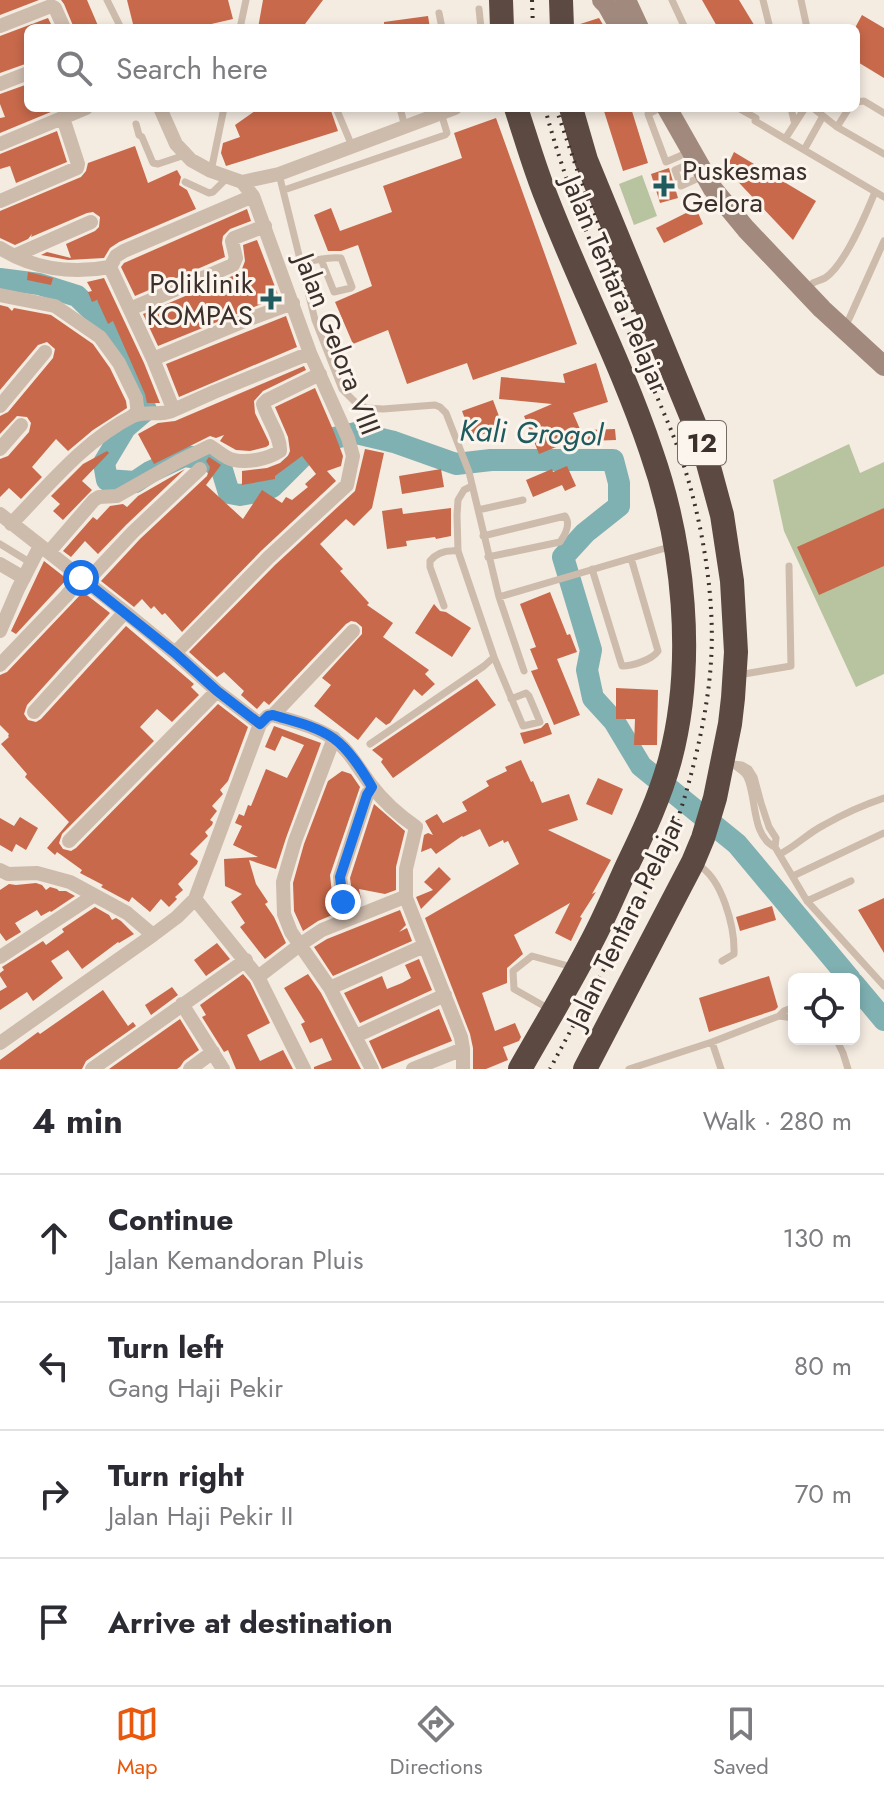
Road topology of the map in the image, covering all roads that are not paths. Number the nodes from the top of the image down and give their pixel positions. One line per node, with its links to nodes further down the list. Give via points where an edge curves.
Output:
1 (107, 0): 11 (lane)
2 (246, 0): 12 (lane)
3 (602, 0): 16 (main road)
4 (626, 0): 17 (main road)
5 (672, 0): 18 (lane)
6 (763, 0): 19 (lane)
7 (801, 0): 20 (lane)
8 (490, 4): 14 (lane); 15 (highway)
9 (439, 13): 13 (lane)
10 (62, 24): 21 (street, via 51,6)
11 (119, 24)
12 (241, 24)
13 (441, 24)
14 (482, 24)
15 (500, 24)
16 (618, 24)
17 (637, 24)
18 (683, 24)
19 (769, 24)
20 (806, 24)
21 (0, 26)
22 (24, 75): 23 (street)
23 (0, 84)
24 (860, 102): 42 (lane)
25 (77, 112): 44 (street)
26 (162, 112): 56 (street)
27 (223, 112): 58 (lane)
28 (338, 112): 53 (lane)
29 (401, 112): 48 (lane)
30 (445, 112): 45 (street)
31 (448, 112): 51 (lane, via 447,133)
32 (517, 112): 98 (highway, Jalan Tentara Pelajar / 12, via 546,198 643,428)
33 (572, 112): 118 (highway, Jalan Tentara Pelajar / 12, via 586,160 703,445 732,581)
34 (652, 112): 57 (lane, via 648,114 666,162)
35 (670, 112): 57 (main road)
36 (680, 112): 57 (main road)
37 (745, 112): 50 (lane)
38 (792, 112): 46 (lane)
39 (802, 112): 46 (lane)
40 (818, 112): 43 (lane)
41 (846, 112): 49 (lane)
42 (884, 113)
43 (823, 116): 49 (lane); 54 (lane)
44 (63, 118): 52 (street); 66 (street, via 77,168)
45 (420, 121): 48 (street); 51 (lane)
46 (794, 121): 50 (lane)
47 (136, 124): 56 (lane, via 153,163)
48 (405, 127): 53 (street)
49 (837, 127): 55 (lane)
50 (785, 139): 54 (lane)
51 (427, 142): 62 (lane)
52 (0, 144)
53 (352, 146): 59 (street)
54 (804, 150): 63 (lane)
55 (884, 154)
56 (186, 155): 58 (street)
57 (702, 160): 75 (main road, via 754,224); 84 (main road, via 713,189 746,229)
58 (211, 171): 60 (street)
59 (279, 174): 60 (street); 62 (lane)
60 (235, 180): 61 (lane, via 209,193); 64 (street, Jalan Gelora VIII)
61 (185, 182)
62 (284, 190): 73 (lane)
63 (875, 192): 65 (lane); 75 (lane, via 839,263)
64 (253, 196): 68 (street, Jalan Gelora VIII); 74 (street, via 124,251)
65 (884, 197)
66 (0, 201)
67 (91, 222): 71 (street)
68 (265, 226): 77 (street, Jalan Gelora VIII); 78 (street, via 234,238 233,265)
69 (884, 241): 79 (lane)
70 (0, 248): 71 (street)
71 (14, 256): 74 (street, via 77,271)
72 (321, 259): 72 (lane, via 341,258 352,287 334,292); 73 (lane)
73 (300, 263): 92 (lane, via 342,389 366,408 440,407)
74 (110, 267): 78 (street)
75 (813, 283): 79 (main road)
76 (0, 295): 88 (street, via 55,306 100,337)
77 (293, 303): 82 (street, Jalan Gelora VIII); 83 (street)
78 (130, 309): 83 (street)
79 (849, 319): 80 (main road)
80 (884, 349)
81 (45, 352): 86 (street)
82 (310, 353): 85 (street, Jalan Gelora VIII); 87 (street)
83 (153, 359): 87 (street)
84 (884, 366)
85 (320, 374): 99 (street, via 263,404 280,442 274,455 233,460 210,446 117,496 94,500); 114 (street, Jalan Gelora VIII, via 353,456 347,485)
86 (0, 406)
87 (176, 409): 88 (street)
88 (143, 413): 95 (street, via 80,452)
89 (21, 425): 90 (street)
90 (0, 449)
91 (200, 469): 108 (street)
92 (472, 486): 94 (lane); 100 (lane, via 458,500)
93 (523, 500): 94 (lane)
94 (478, 510): 96 (lane)
95 (6, 519): 99 (street)
96 (483, 536): 101 (lane); 101 (lane, via 567,519 560,542)
97 (0, 544): 103 (lane)
98 (675, 545): 102 (lane); 147 (highway, Jalan Tentara Pelajar / 12, via 685,643 671,757 656,804)
99 (45, 549): 103 (street); 108 (street)
100 (458, 551): 110 (lane, via 439,553 430,561); 115 (lane)
101 (488, 557): 109 (lane)
102 (631, 558): 106 (lane); 106 (lane, via 658,651 627,666 622,666)
103 (31, 563): 107 (street)
104 (0, 564): 107 (street)
105 (789, 566): 118 (lane, via 791,666)
106 (590, 570): 109 (lane)
107 (24, 578): 112 (street)
108 (83, 580): 111 (street); 116 (street)
109 (499, 597): 117 (lane)
110 (444, 606)
111 (125, 612): 114 (street); 121 (street)
112 (2, 621)
113 (353, 631): 122 (street)
114 (175, 653): 119 (street)
115 (494, 657): 120 (lane); 125 (lane)
116 (0, 665)
117 (524, 671)
118 (734, 675): 126 (highway, Jalan Tentara Pelajar / 12)
119 (217, 691): 123 (street); 130 (street)
120 (511, 699): 120 (lane, via 526,693 540,722 523,726)
121 (34, 712)
122 (273, 715): 123 (street); 124 (street)
123 (260, 724): 138 (street)
124 (334, 738): 127 (street); 142 (street, via 283,882 284,914)
125 (370, 744)
126 (727, 763): 131 (lane, via 744,773 762,835); 132 (highway, Jalan Tentara Pelajar / 12)
127 (372, 787): 137 (street, via 416,827 406,869); 140 (street, via 340,877)
128 (884, 798): 131 (lane)
129 (884, 833): 134 (lane)
130 (69, 841)
131 (778, 850): 134 (lane)
132 (693, 862): 146 (lane, via 716,883 729,918 734,954); 163 (highway, Jalan Tentara Pelajar / 12)
133 (3, 874): 136 (street, via 28,872 61,879)
134 (793, 876): 139 (lane)
135 (851, 881): 139 (lane)
136 (93, 896): 141 (street, via 127,913); 144 (street)
137 (406, 898): 140 (street); 143 (street)
138 (195, 899): 141 (street); 145 (street)
139 (807, 901): 149 (lane)
140 (350, 918): 142 (street)
141 (153, 935): 159 (street)
142 (301, 944): 148 (street); 150 (street)
143 (424, 946): 150 (street); 151 (street)
144 (0, 957)
145 (246, 960): 148 (street); 152 (street)
146 (722, 961)
147 (577, 968): 154 (highway, Jalan Tentara Pelajar / 12); 154 (lane, via 532,956 513,971 514,989)
148 (258, 977): 167 (street)
149 (884, 986)
150 (330, 988): 157 (street)
151 (445, 995): 157 (street); 161 (street)
152 (182, 1004): 162 (street); 164 (street)
153 (788, 1009): 155 (lane)
154 (553, 1011): 171 (highway, Jalan Tentara Pelajar / 12)
155 (779, 1016): 156 (lane); 158 (lane)
156 (788, 1017)
157 (356, 1036): 168 (street)
158 (712, 1042): 172 (lane); 173 (lane)
159 (0, 1043)
160 (839, 1045): 174 (lane)
161 (463, 1049): 169 (street); 170 (street)
162 (213, 1052): 165 (street); 166 (street)
163 (588, 1068)
164 (92, 1069)
165 (190, 1069)
166 (223, 1069)
167 (304, 1069)
168 (372, 1069)
169 (413, 1069)
170 (463, 1069)
171 (520, 1069)
172 (629, 1069)
173 (721, 1069)
174 (848, 1069)

